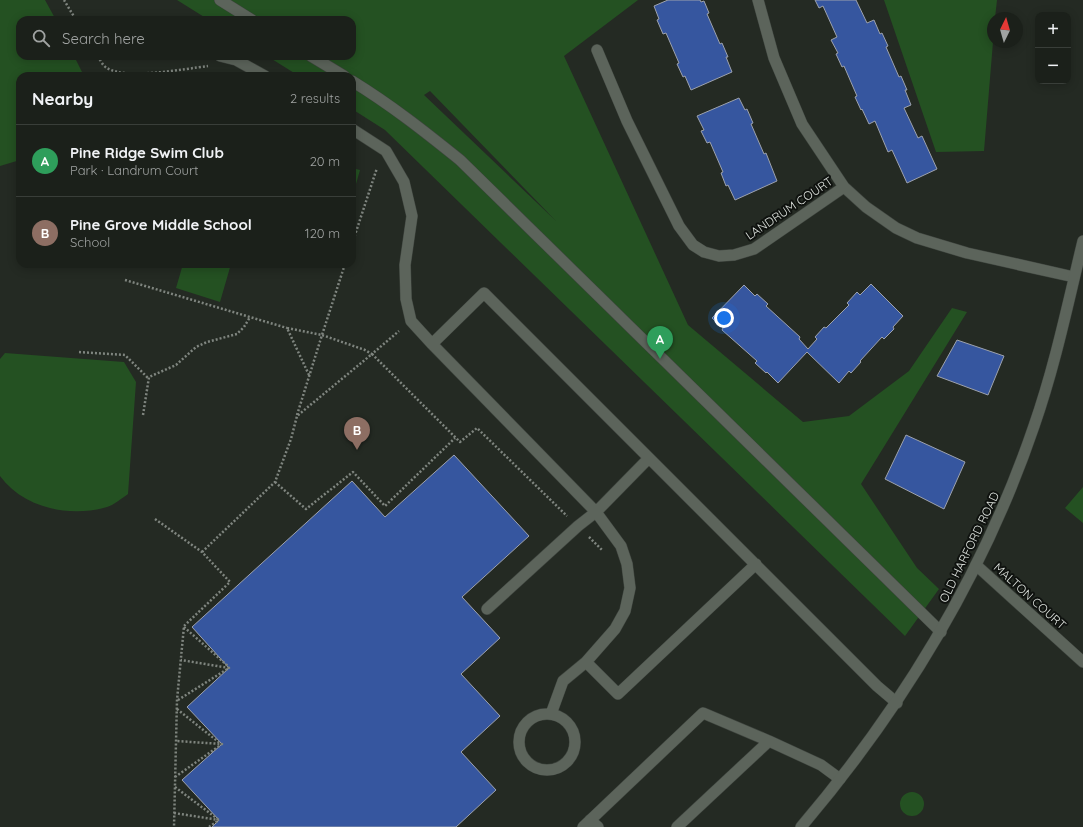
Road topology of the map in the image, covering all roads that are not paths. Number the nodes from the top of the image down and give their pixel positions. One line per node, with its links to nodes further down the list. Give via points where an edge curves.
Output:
1 (220, 0): 3 (street)
2 (758, 0): 11 (street, via 774,58 802,124)
3 (246, 16)
4 (597, 50): 11 (street, LANDRUM COURT, via 627,121 679,226 693,245 704,252 719,256 754,249)
5 (236, 60): 7 (street)
6 (318, 60): 8 (street)
7 (258, 72)
8 (337, 72)
9 (356, 84): 20 (street, via 419,126 460,160)
10 (356, 132): 14 (street, via 386,151 404,182 412,216 405,265 406,299 411,320)
11 (844, 186): 13 (street, LANDRUM COURT, via 866,207 896,228 917,238 967,253)
12 (1083, 241): 13 (street, OLD HARFORD ROAD)
13 (1074, 277): 18 (street, OLD HARFORD ROAD, via 1034,425 1007,499)
14 (432, 344): 15 (street, via 484,293); 16 (street)
15 (649, 458): 16 (street); 17 (street)
16 (596, 512): 19 (street); 21 (street, via 621,546 627,564 630,588 624,611 615,629)
17 (756, 564): 21 (street, via 618,694); 23 (street)
18 (976, 565): 20 (street, OLD HARFORD ROAD); 22 (street, MALTON COURT)
19 (487, 609)
20 (940, 632): 23 (street, OLD HARFORD ROAD)
21 (586, 662): 24 (street, via 563,681)
22 (1083, 662)
23 (897, 703): 26 (street, OLD HARFORD ROAD)
24 (551, 714): 24 (street, via 533,717 525,723 518,740 523,758 534,767 547,771 565,764 571,757 575,740 568,723)
25 (770, 741): 26 (street, via 821,765); 27 (street, via 703,713); 28 (street)
26 (840, 779): 29 (street, OLD HARFORD ROAD)
27 (590, 825)
28 (677, 827)
29 (801, 827)

